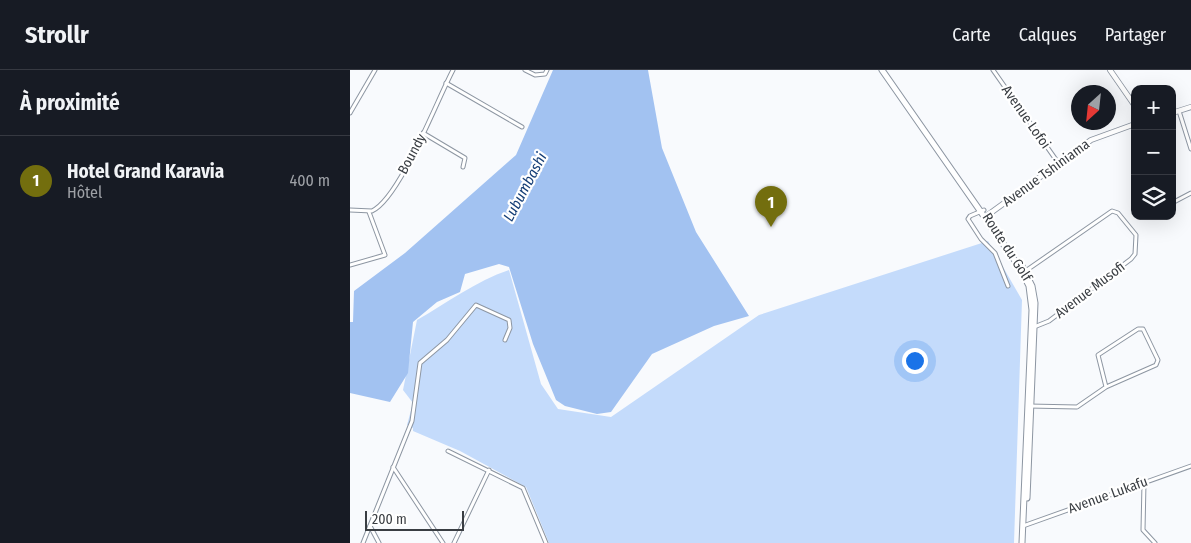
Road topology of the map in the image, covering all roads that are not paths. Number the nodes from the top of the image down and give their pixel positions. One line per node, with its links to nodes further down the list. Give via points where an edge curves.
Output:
1 (375, 70): 14 (street)
2 (454, 70): 9 (street, Boundy)
3 (525, 70): 4 (street, via 535,76)
4 (547, 70)
5 (882, 70): 24 (main road)
6 (887, 70): 24 (main road, Route du Golf)
7 (993, 70): 19 (street, Avenue Lofoi)
8 (1110, 70): 10 (street)
9 (446, 83): 16 (street); 17 (street, Boundy)
10 (1131, 100)
11 (1191, 106): 12 (street)
12 (1179, 110): 13 (street); 18 (street)
13 (1176, 111)
14 (350, 113)
15 (1131, 125): 19 (street, Avenue Tshiniama, via 1096,138)
16 (522, 127)
17 (423, 133): 20 (street, via 465,158); 25 (street, Boundy, via 393,188 380,206)
18 (1191, 149)
19 (1059, 164): 26 (street, Avenue Tshiniama)
20 (463, 167)
21 (1191, 193): 22 (street)
22 (1176, 201)
23 (350, 210): 25 (street)
24 (982, 210): 26 (main road, Route du Golf); 29 (street, via 968,219 981,239 996,253)
25 (369, 212): 27 (street, via 385,255)
26 (986, 216): 28 (main road, Route du Golf)
27 (350, 265)
28 (1024, 272): 30 (main road, Route du Golf, via 1035,298); 30 (street, Avenue Musofi, via 1112,211 1118,213 1136,235 1135,254 1131,259 1049,321)
29 (1008, 286)
30 (1033, 327): 33 (main road, Route du Golf)
31 (505, 340): 36 (street, via 510,328 508,320 476,306 441,346 423,359 418,367 412,420)
32 (1106, 387): 32 (street, via 1156,365 1158,360 1144,330 1138,328 1098,354); 33 (street, via 1074,408)
33 (1030, 406): 40 (main road, Route du Golf)
34 (448, 451): 37 (street)
35 (1191, 466): 38 (street, Avenue Lukafu)
36 (393, 467): 39 (street); 43 (street)
37 (489, 470): 44 (street); 45 (street, via 524,489)
38 (1144, 483): 40 (street, Avenue Lukafu); 47 (street, via 1143,530)
39 (370, 526): 41 (street); 42 (street)
40 (1024, 526): 46 (main road, Route du Golf)
41 (363, 543)
42 (379, 543)
43 (443, 543)
44 (454, 543)
45 (546, 543)
46 (1024, 543)
47 (1156, 543)

